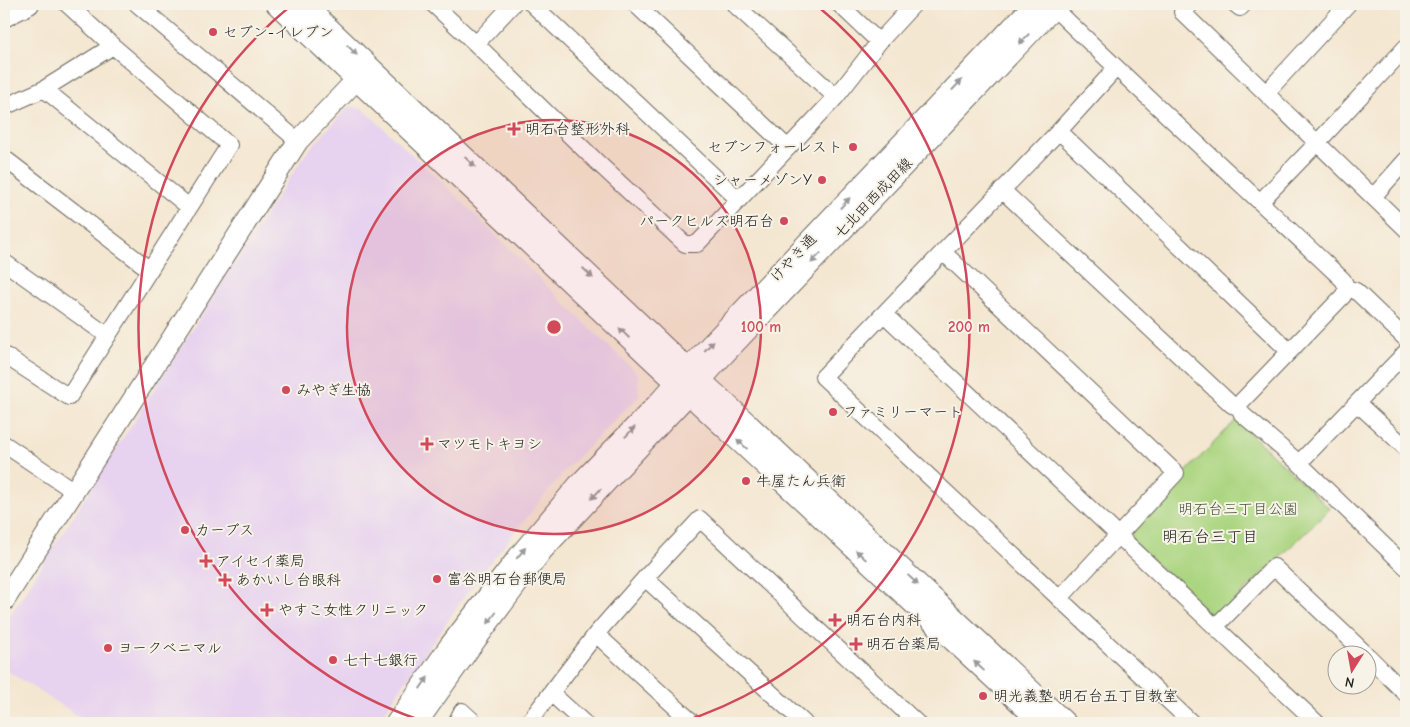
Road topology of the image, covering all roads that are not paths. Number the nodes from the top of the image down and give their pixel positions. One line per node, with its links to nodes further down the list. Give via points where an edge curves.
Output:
1 (29, 4): 19 (street)
2 (67, 4): 22 (street)
3 (137, 4): 31 (street)
4 (276, 4): 25 (street)
5 (304, 4): 52 (street, one-way to 52)
6 (433, 4): 21 (street)
7 (512, 4): 21 (street)
8 (532, 4): 38 (street)
9 (635, 4): 33 (street)
10 (734, 4): 28 (street)
11 (839, 4): 20 (street)
12 (914, 4): 20 (street)
13 (1034, 4): 52 (street, けやき通, one-way to 13)
14 (1192, 4): 27 (street, via 1182,12)
15 (1235, 4): 16 (street, via 1240,8)
16 (1244, 4)
17 (1348, 4): 27 (street)
18 (1056, 6): 24 (street); 52 (street, 七北田西成田線, one-way to 52, via 735,343)
19 (4, 17)
20 (879, 42): 28 (street)
21 (476, 44): 38 (street, via 685,244 697,244)
22 (113, 46): 26 (street); 40 (street, via 229,145)
23 (1406, 47): 32 (street)
24 (1116, 68): 30 (street); 39 (street)
25 (357, 79): 31 (street); 52 (street, one-way to 25)
26 (44, 89): 29 (street); 40 (street)
27 (1266, 93): 32 (street)
28 (836, 97): 33 (street)
29 (4, 108)
30 (1059, 130): 36 (street); 49 (street)
31 (298, 141): 58 (street)
32 (1317, 143): 37 (street); 39 (street)
33 (788, 148): 38 (street)
34 (4, 158): 44 (street)
35 (1406, 160): 37 (street)
36 (1002, 190): 42 (street); 54 (street, via 1232,405)
37 (1373, 197): 41 (street)
38 (739, 200)
39 (1260, 202): 45 (street, via 1343,280)
40 (189, 208): 44 (street)
41 (1406, 229)
42 (943, 252): 46 (street); 59 (street, via 1176,474)
43 (4, 262): 47 (street)
44 (150, 270): 47 (street)
45 (1347, 288): 48 (street, via 1356,291); 49 (street)
46 (884, 314): 59 (street); 62 (street, via 824,377)
47 (108, 336): 51 (street, via 69,397)
48 (1406, 339)
49 (1289, 351): 54 (street)
50 (1406, 352): 53 (street)
51 (4, 355)
52 (689, 382): 70 (street, one-way to 52, via 450,645 578,485); 71 (street, one-way to 71, via 542,552); 79 (street, one-way to 52); 80 (street, one-way to 80)
53 (1357, 403): 56 (street); 57 (street)
54 (1238, 407): 57 (street)
55 (4, 444): 58 (street)
56 (1406, 448)
57 (1299, 463): 60 (street)
58 (74, 491): 63 (street)
59 (1118, 536): 62 (street); 64 (street)
60 (1406, 567)
61 (646, 578): 65 (street); 77 (street); 78 (street, via 700,519)
62 (1060, 599): 81 (street)
63 (4, 601)
64 (1214, 626): 66 (street, via 1274,567); 82 (street)
65 (596, 634): 68 (street); 76 (street)
66 (1354, 644)
67 (1378, 667): 69 (street)
68 (551, 693): 74 (street); 75 (street)
69 (1406, 694)
70 (396, 723)
71 (417, 723)
72 (456, 723): 73 (street, via 462,711)
73 (475, 723)
74 (528, 723)
75 (584, 723)
76 (693, 723)
77 (804, 723)
78 (916, 723)
79 (1040, 723)
80 (1066, 723)
81 (1192, 723)
82 (1317, 723)

